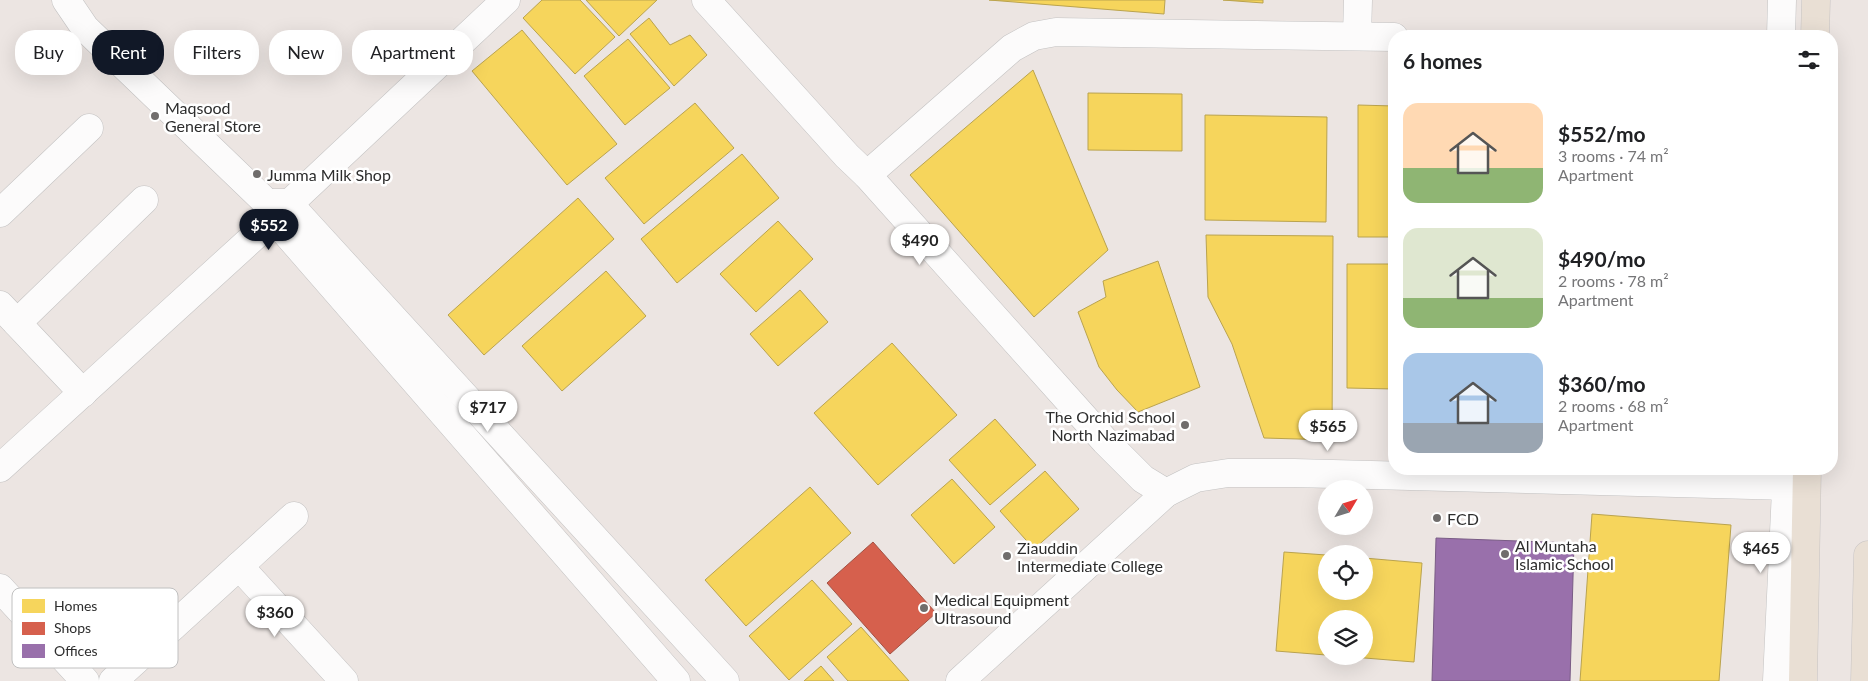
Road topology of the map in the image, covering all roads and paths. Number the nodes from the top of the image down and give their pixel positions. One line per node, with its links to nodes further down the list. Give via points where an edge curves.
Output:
1 (66, 0): 14 (street, via 85,28)
2 (506, 0): 14 (street)
3 (706, 0): 12 (street)
4 (1358, 0): 9 (street)
5 (1782, 0): 7 (street)
6 (1816, 0): 8 (main road)
7 (1781, 30)
8 (1815, 30)
9 (1358, 36): 10 (street); 12 (street, via 1056,32 1034,36 1012,48)
10 (1388, 37)
11 (89, 128): 15 (street)
12 (867, 174): 22 (street, via 1105,441 1144,479)
13 (144, 200): 16 (street)
14 (276, 208): 17 (street); 34 (street); 35 (street)
15 (0, 212)
16 (8, 314): 17 (street)
17 (83, 393): 18 (street)
18 (0, 468)
19 (1388, 473): 22 (street, via 1228,473 1196,478)
20 (1794, 475): 37 (street)
21 (1794, 475): 38 (main road)
22 (1166, 493): 36 (street)
23 (294, 516): 25 (street)
24 (1868, 555): 39 (main road)
25 (239, 566): 28 (street); 33 (street)
26 (0, 588): 27 (street)
27 (12, 601)
28 (178, 622)
29 (73, 668): 31 (street)
30 (127, 668): 32 (street)
31 (85, 681)
32 (113, 681)
33 (344, 681)
34 (676, 681)
35 (725, 681)
36 (960, 681)
37 (1777, 681)
38 (1803, 681)
39 (1865, 681)

